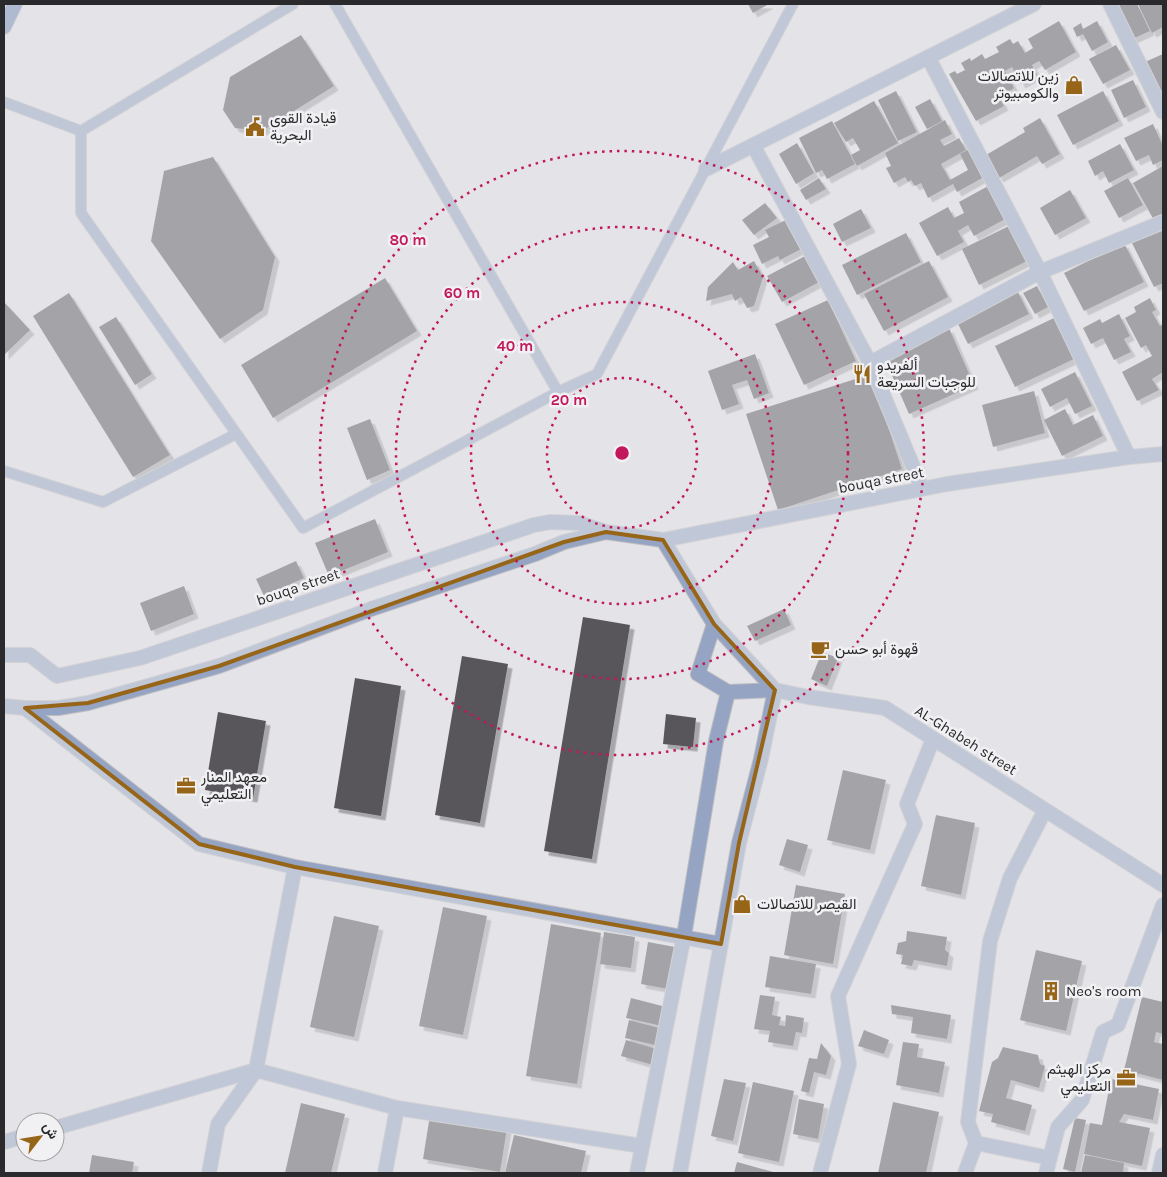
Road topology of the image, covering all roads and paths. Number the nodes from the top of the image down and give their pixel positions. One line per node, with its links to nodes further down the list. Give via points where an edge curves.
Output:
1 (15, 4): 7 (main road)
2 (293, 4): 11 (lane)
3 (335, 4): 17 (lane)
4 (794, 4): 13 (lane)
5 (1034, 4): 8 (street)
6 (1110, 4): 10 (street)
7 (4, 27)
8 (928, 57): 12 (street); 15 (street)
9 (4, 102): 11 (lane)
10 (1163, 112)
11 (82, 131): 18 (lane, via 81,213)
12 (754, 145): 13 (street); 16 (street)
13 (706, 169): 17 (lane, via 597,374)
14 (1163, 222): 15 (street)
15 (1040, 272): 16 (street); 20 (street)
16 (870, 364): 22 (street)
17 (558, 392): 18 (lane, via 303,528)
18 (236, 434): 21 (lane, via 103,502)
19 (1163, 454): 20 (street, bouqa street)
20 (1129, 456): 22 (street, bouqa street)
21 (4, 471)
22 (922, 488): 24 (street, bouqa street)
23 (606, 532): 24 (street, bouqa street); 26 (street, bouqa street, via 565,521 534,525 140,658 57,676 30,655); 30 (street, bouqa street, via 564,542 219,666 88,703 58,708)
24 (663, 540): 25 (street)
25 (714, 624): 27 (street); 28 (street, via 698,674)
26 (4, 655)
27 (774, 690): 28 (street, AL-Ghabeh street); 31 (street, AL-Ghabeh street, via 885,708); 37 (street, via 761,759 739,843)
28 (728, 692): 36 (street, via 716,741)
29 (4, 706): 30 (street, bouqa street)
30 (25, 708): 33 (street, via 199,844)
31 (934, 739): 32 (street, AL-Ghabeh street); 49 (street, via 907,804 916,824 838,996 849,1064)
32 (1045, 810): 34 (street, AL-Ghabeh street); 41 (street, via 1010,878 990,942 968,1122)
33 (295, 867): 36 (street); 38 (street)
34 (1163, 885)
35 (1163, 906): 44 (street, via 1118,1025 1103,1032 1082,1100 1058,1127)
36 (684, 936): 37 (street); 42 (street)
37 (721, 944): 48 (street)
38 (256, 1070): 39 (street); 40 (street); 45 (street, via 218,1124)
39 (397, 1108): 42 (street); 46 (street)
40 (65, 1125)
41 (976, 1143): 44 (street); 50 (street)
42 (642, 1146): 47 (street)
43 (1163, 1155): 52 (street)
44 (1050, 1158): 51 (street)
45 (209, 1173)
46 (385, 1173)
47 (636, 1173)
48 (680, 1173)
49 (820, 1173)
50 (965, 1173)
51 (1046, 1173)
52 (1159, 1173)

